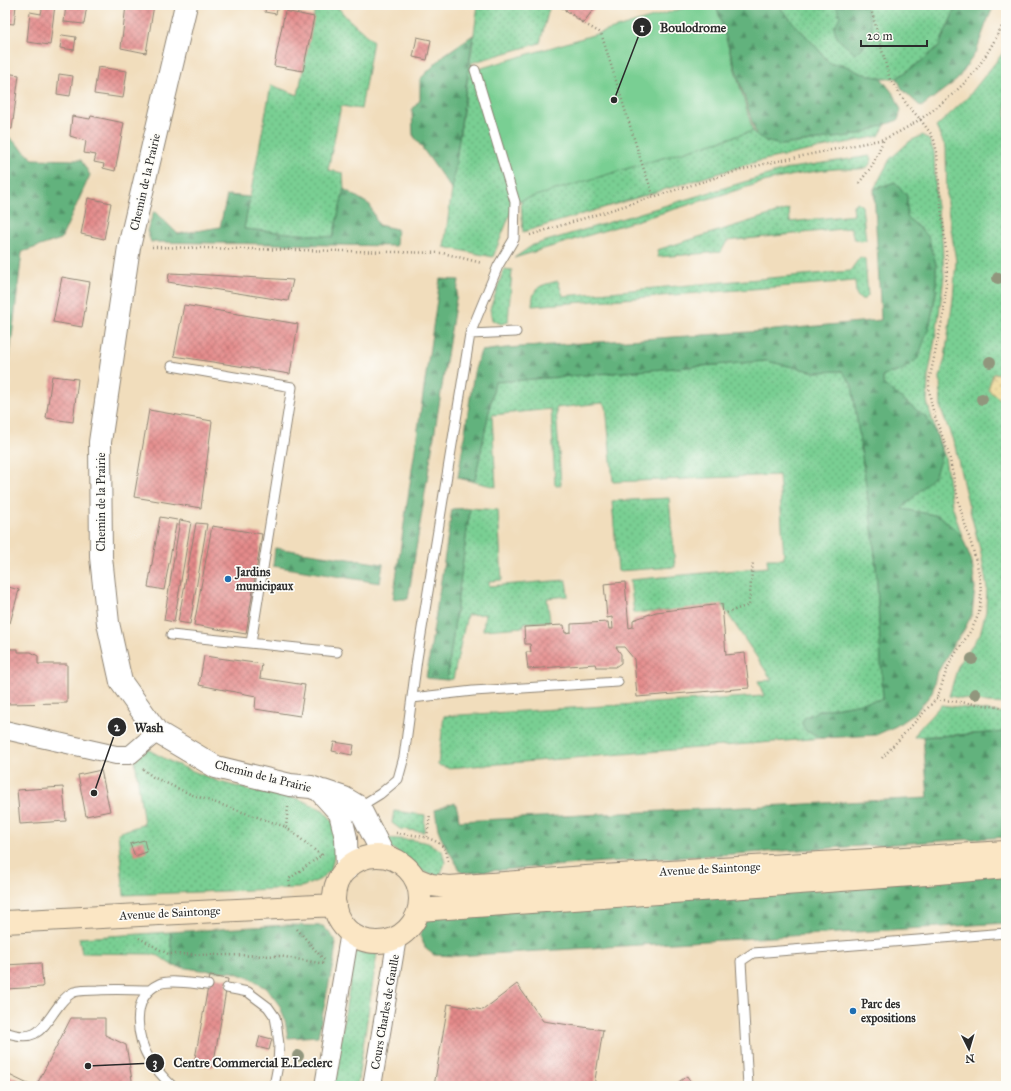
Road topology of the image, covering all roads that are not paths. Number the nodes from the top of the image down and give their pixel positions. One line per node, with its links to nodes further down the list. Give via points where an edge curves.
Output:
1 (186, 5): 12 (street, Chemin de la Prairie, via 129,247 100,442 101,557 108,623 121,682)
2 (475, 70): 4 (lane, via 515,202 514,239 498,266)
3 (516, 332): 4 (lane)
4 (470, 334): 10 (lane)
5 (172, 366): 7 (lane, via 292,387)
6 (171, 635): 7 (lane)
7 (252, 643): 8 (lane)
8 (337, 652)
9 (618, 682): 10 (lane, via 473,691)
10 (412, 698): 14 (lane, via 404,757 398,779)
11 (5, 730): 12 (street, via 116,755 130,755)
12 (158, 732): 13 (street, Chemin de la Prairie, via 216,767)
13 (319, 790): 14 (street, via 344,798); 18 (street, Chemin de la Prairie, via 340,813 346,838)
14 (360, 807): 16 (street)
15 (1006, 852): 19 (main road, Avenue de Saintonge, via 449,887 431,885)
16 (384, 856): 18 (main road, via 357,861); 19 (main road, via 402,864)
17 (1006, 867): 21 (main road, Avenue de Saintonge)
18 (347, 869): 20 (main road, via 339,880)
19 (416, 879): 21 (main road, via 421,900)
20 (334, 905): 22 (main road, Avenue de Saintonge); 23 (main road, via 342,924)
21 (419, 910): 25 (main road, via 415,922)
22 (5, 922)
23 (350, 932): 25 (main road, via 361,939 373,942 386,942); 32 (street)
24 (1006, 933): 34 (lane, via 753,953 741,961)
25 (397, 938): 33 (street, Cours Charles de Gaulle)
26 (208, 985): 28 (lane, via 170,982 160,983)
27 (227, 988): 31 (lane, via 248,992 268,1007 275,1017 279,1045)
28 (150, 990): 29 (lane, via 74,992 66,997 37,1033 17,1036); 30 (lane, via 142,1000 138,1013 141,1042 149,1060)
29 (5, 1032)
30 (172, 1086)
31 (274, 1086)
32 (324, 1086)
33 (372, 1086)
34 (748, 1086)

